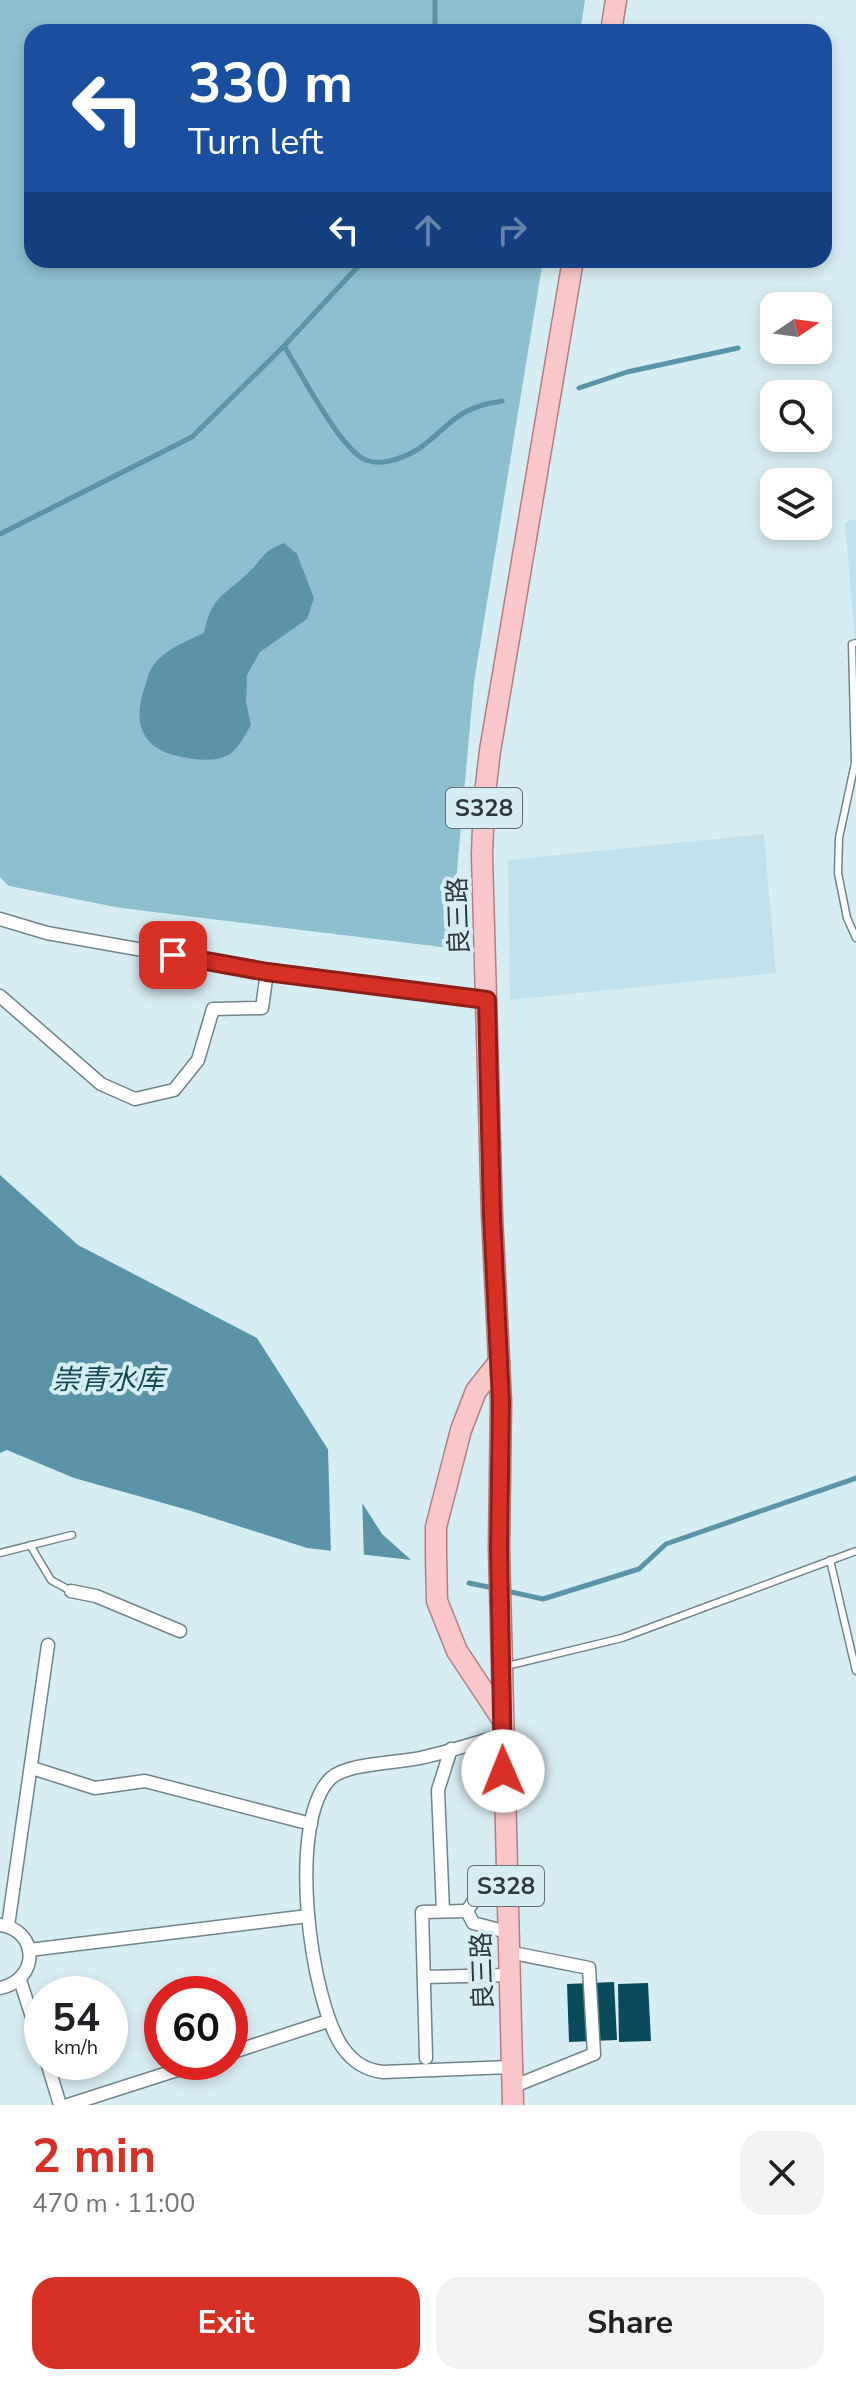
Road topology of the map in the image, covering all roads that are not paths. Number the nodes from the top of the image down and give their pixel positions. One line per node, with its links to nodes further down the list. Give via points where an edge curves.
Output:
1 (616, 0): 2 (main road)
2 (612, 24)
3 (572, 268): 9 (main road, 良三路 / S328, via 484,802)
4 (856, 643): 6 (lane, via 855,763 839,838 838,873)
5 (0, 919): 7 (street, via 47,933)
6 (856, 938)
7 (267, 972): 8 (street, via 262,1008 213,1009 198,1060 174,1090 135,1099 101,1084); 9 (street)
8 (0, 996)
9 (487, 1000): 10 (main road, 良三路 / S328)
10 (499, 1362): 19 (main road, 良三路 / S328); 21 (main road, via 476,1391 461,1430 436,1527 436,1555 437,1601 457,1651)
11 (72, 1535): 12 (lane)
12 (30, 1545): 14 (lane); 16 (lane, via 51,1580)
13 (856, 1551): 15 (lane)
14 (0, 1553)
15 (830, 1560): 19 (lane, via 622,1638); 20 (lane)
16 (71, 1591): 17 (street)
17 (180, 1631)
18 (48, 1645): 23 (street)
19 (502, 1667): 21 (main road, 良三路 / S328)
20 (856, 1671)
21 (502, 1727): 22 (street); 25 (main road, 良三路 / S328)
22 (451, 1749): 24 (street, via 338,1773 318,1798); 26 (street, via 438,1790)
23 (32, 1768): 24 (street, via 95,1788 145,1781); 29 (street)
24 (311, 1824): 28 (street)
25 (506, 1883): 27 (street, via 478,1894); 30 (main road, 良三路 / S328)
26 (443, 1911): 27 (street); 33 (street, via 422,1912)
27 (467, 1911): 30 (street, via 473,1923)
28 (308, 1916): 31 (street); 37 (street)
29 (4, 1925): 31 (street, via 26,1939)
30 (508, 1942): 32 (main road, 良三路 / S328); 42 (street, via 589,1968 594,2054)
31 (29, 1950): 34 (street)
32 (508, 1975): 33 (street); 42 (main road, 良三路 / S328)
33 (424, 1977): 39 (street)
34 (20, 1980): 35 (street); 36 (street)
35 (0, 1989)
36 (24, 1992)
37 (328, 2021): 38 (street); 42 (street, via 356,2063 374,2071)
38 (248, 2047)
39 (426, 2058)
40 (52, 2080): 43 (street)
41 (146, 2080): 44 (street)
42 (512, 2087)
43 (60, 2105)
44 (68, 2105)

